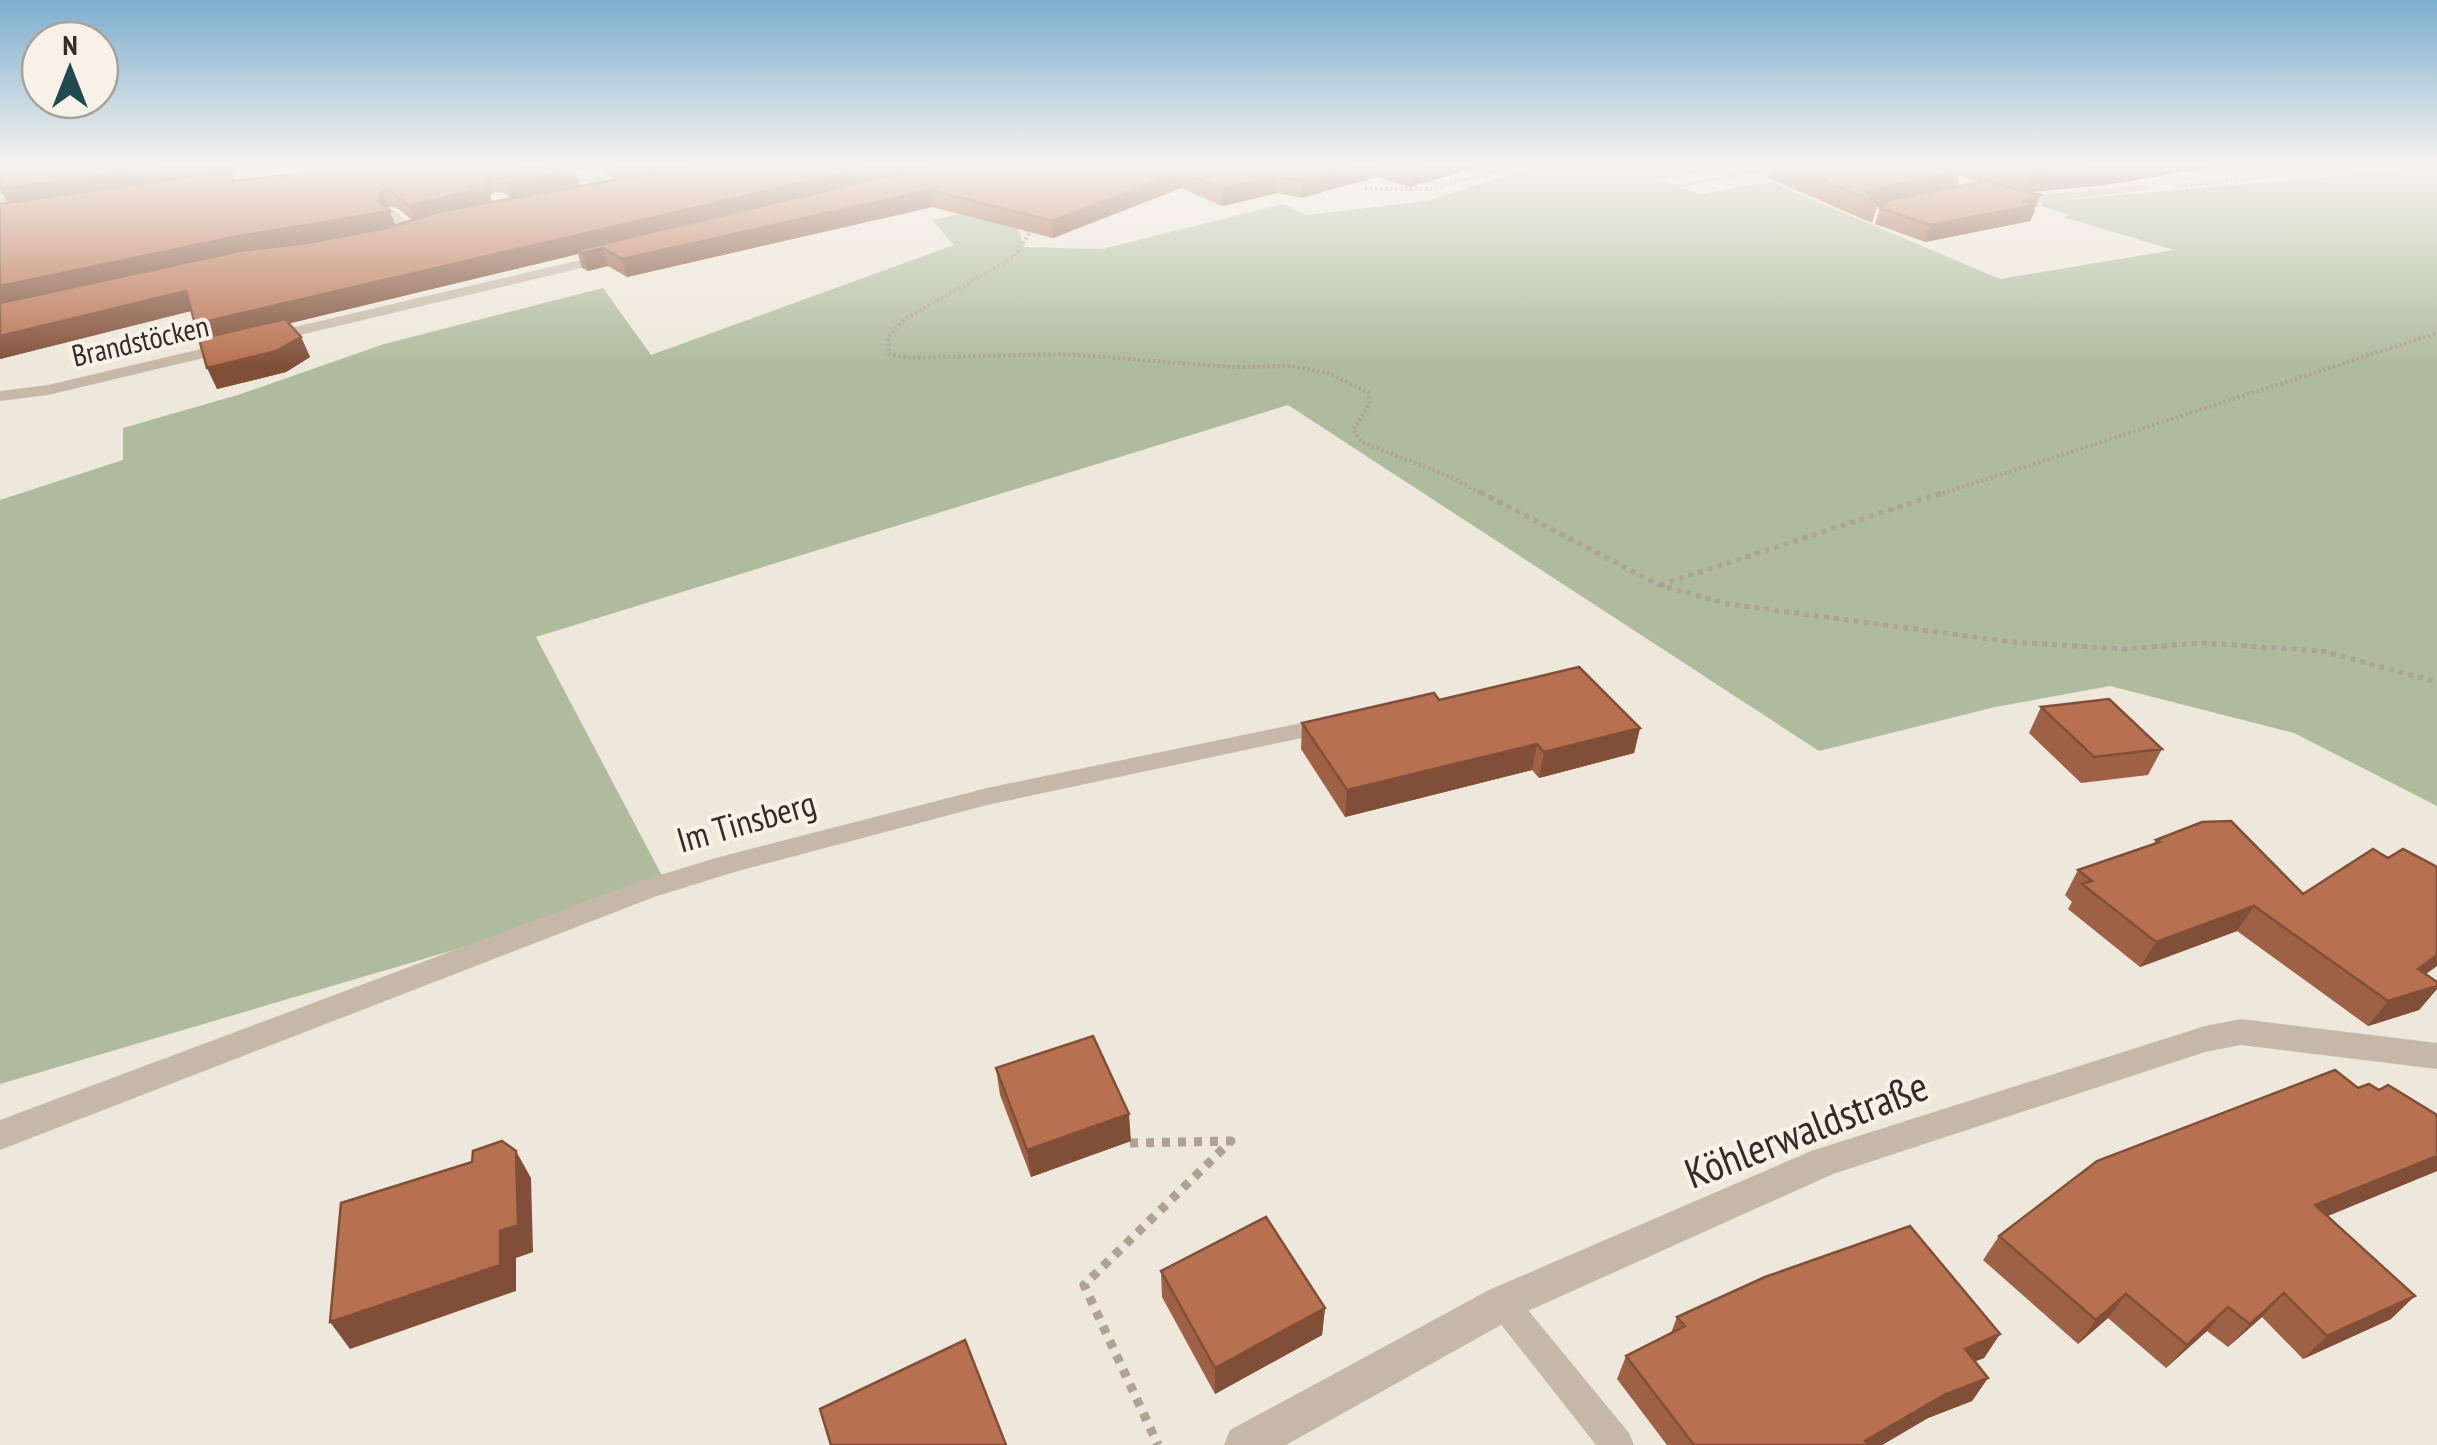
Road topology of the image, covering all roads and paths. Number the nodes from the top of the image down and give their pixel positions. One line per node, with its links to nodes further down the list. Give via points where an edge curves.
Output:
1 (419, 230): 3 (street)
2 (1031, 230): 7 (path, via 1014,257 905,319 888,337 889,354 1062,354 1292,366 1331,374 1369,392 1370,404 1354,430 1361,442 1446,475)
3 (397, 237)
4 (636, 250): 6 (street, Brandstöcken)
5 (2437, 333): 7 (path)
6 (0, 396)
7 (1659, 586): 8 (path, via 1728,604 2012,642 2322,651)
8 (2437, 682)
9 (1369, 717): 11 (street, Im Tinsberg, via 1120,766 722,864)
10 (2437, 1056): 13 (street, Köhlerwaldstraße, via 2256,1034 2204,1039 1824,1162)
11 (0, 1135)
12 (1130, 1143): 14 (path, via 1231,1141 1084,1285)
13 (1503, 1303): 15 (street, Köhlerwaldstraße); 16 (lane)
14 (1158, 1445)
15 (1244, 1445)
16 (1617, 1445)

